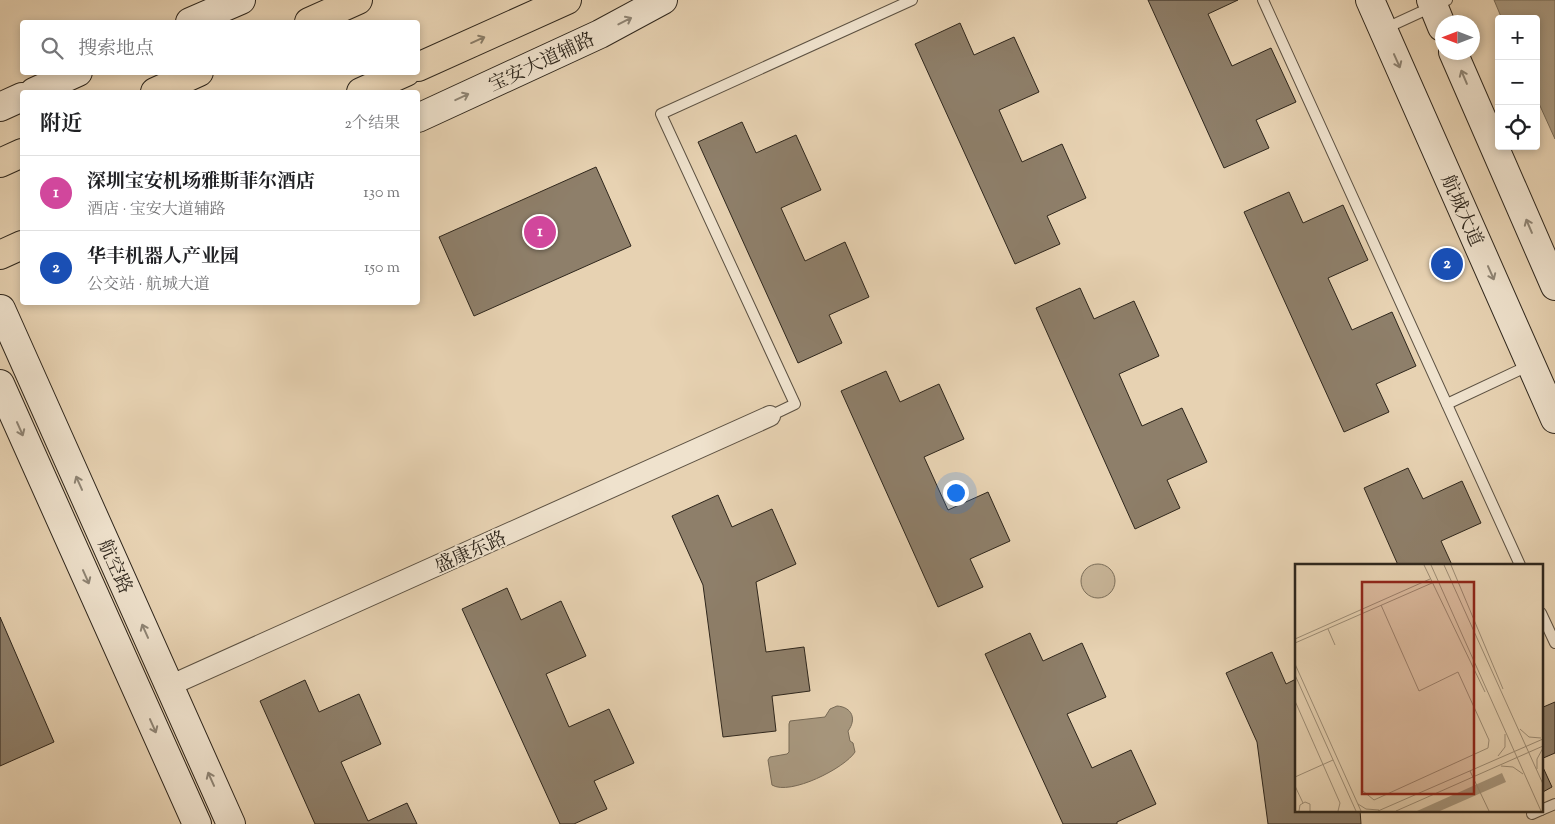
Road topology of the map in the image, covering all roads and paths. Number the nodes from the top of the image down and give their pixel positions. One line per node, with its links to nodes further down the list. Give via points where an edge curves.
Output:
1 (241, 0): 9 (main road)
2 (358, 0): 10 (main road)
3 (567, 0): 13 (main road, one-way to 3)
4 (663, 0): 22 (main road, 宝安大道辅路, one-way to 4, via 600,34)
5 (912, 0): 32 (lane, via 661,114 795,404)
6 (1263, 0): 31 (lane)
7 (1370, 0): 11 (main road, 航城大道)
8 (1438, 8): 11 (lane)
9 (195, 20)
10 (313, 20)
11 (1383, 30): 29 (main road, 航城大道, one-way to 29)
12 (1457, 60): 27 (main road, one-way to 12)
13 (420, 66)
14 (71, 75): 17 (main road)
15 (192, 75): 18 (main road)
16 (399, 75): 19 (main road)
17 (38, 90)
18 (159, 90)
19 (366, 90)
20 (20, 98): 21 (main road)
21 (0, 108)
22 (420, 117)
23 (20, 153): 24 (main road)
24 (0, 163)
25 (20, 246): 26 (main road)
26 (0, 255)
27 (1555, 286)
28 (8, 305): 37 (main road, 航空路, one-way to 28)
29 (1531, 365): 31 (lane); 33 (main road, 航城大道)
30 (0, 384): 40 (main road, 航空路, one-way to 40)
31 (1447, 404): 34 (lane)
32 (770, 416): 37 (street, 盛康东路)
33 (1555, 419)
34 (1520, 564)
35 (1542, 615): 36 (lane)
36 (1555, 643)
37 (169, 686): 41 (main road, 航空路, one-way to 37)
38 (1555, 804): 39 (lane)
39 (1542, 810)
40 (196, 824)
41 (230, 824)

